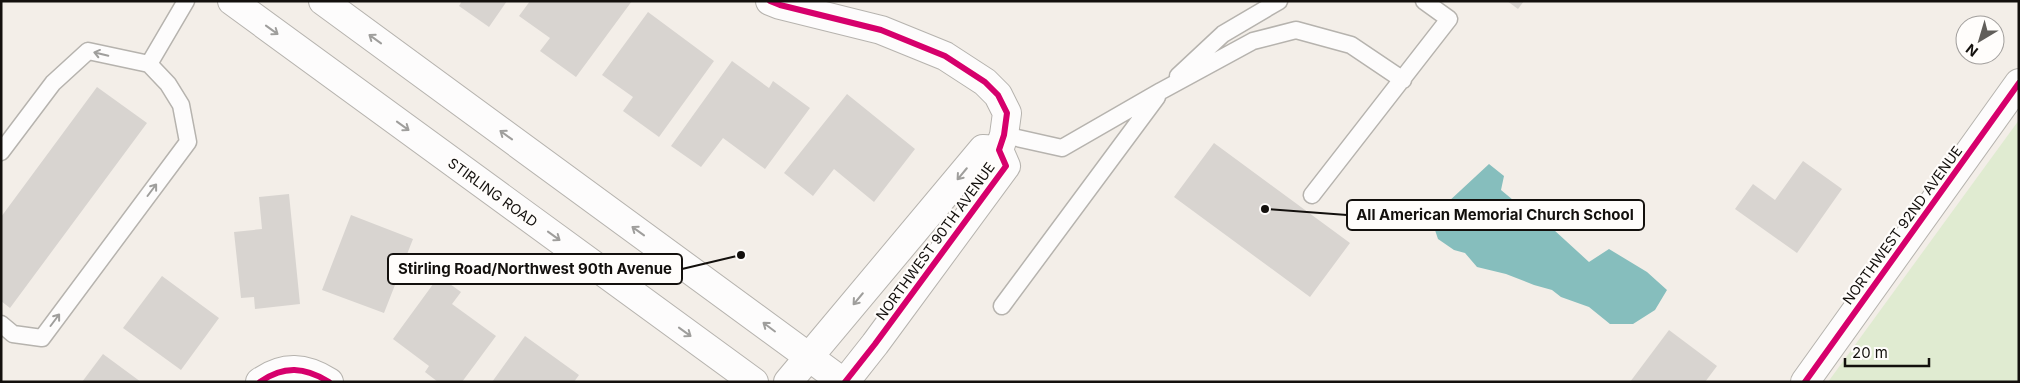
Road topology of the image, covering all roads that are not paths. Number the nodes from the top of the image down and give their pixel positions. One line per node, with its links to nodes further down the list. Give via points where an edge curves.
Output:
1 (186, 1): 7 (lane)
2 (232, 1): 19 (street, STIRLING ROAD, one-way to 19)
3 (323, 1): 16 (street, one-way to 3)
4 (770, 1): 11 (street, NORTHWEST 90TH AVENUE, via 881,30 945,56 985,82 998,95 1007,113)
5 (1278, 1): 10 (lane, via 1223,34)
6 (1424, 1): 8 (lane, via 1449,20)
7 (149, 64): 12 (lane, one-way to 12, via 88,51 53,83); 15 (lane, one-way to 7, via 13,334 42,338 188,142 181,105 168,84)
8 (1403, 80): 10 (lane, via 1351,45 1296,30 1253,41); 13 (lane)
9 (2019, 83): 22 (street, NORTHWEST 92ND AVENUE)
10 (1161, 91): 11 (lane, via 1062,148); 14 (lane)
11 (1001, 142): 16 (street, NORTHWEST 90TH AVENUE, one-way to 16, via 983,149); 21 (street, NORTHWEST 90TH AVENUE, via 1006,166)
12 (1, 152)
13 (1312, 195)
14 (1002, 306)
15 (1, 324)
16 (807, 357): 20 (street, NORTHWEST 90TH AVENUE); 21 (street)
17 (260, 382): 18 (street, via 289,368)
18 (329, 382)
19 (754, 382)
20 (788, 382)
21 (844, 382)
22 (1805, 382)

